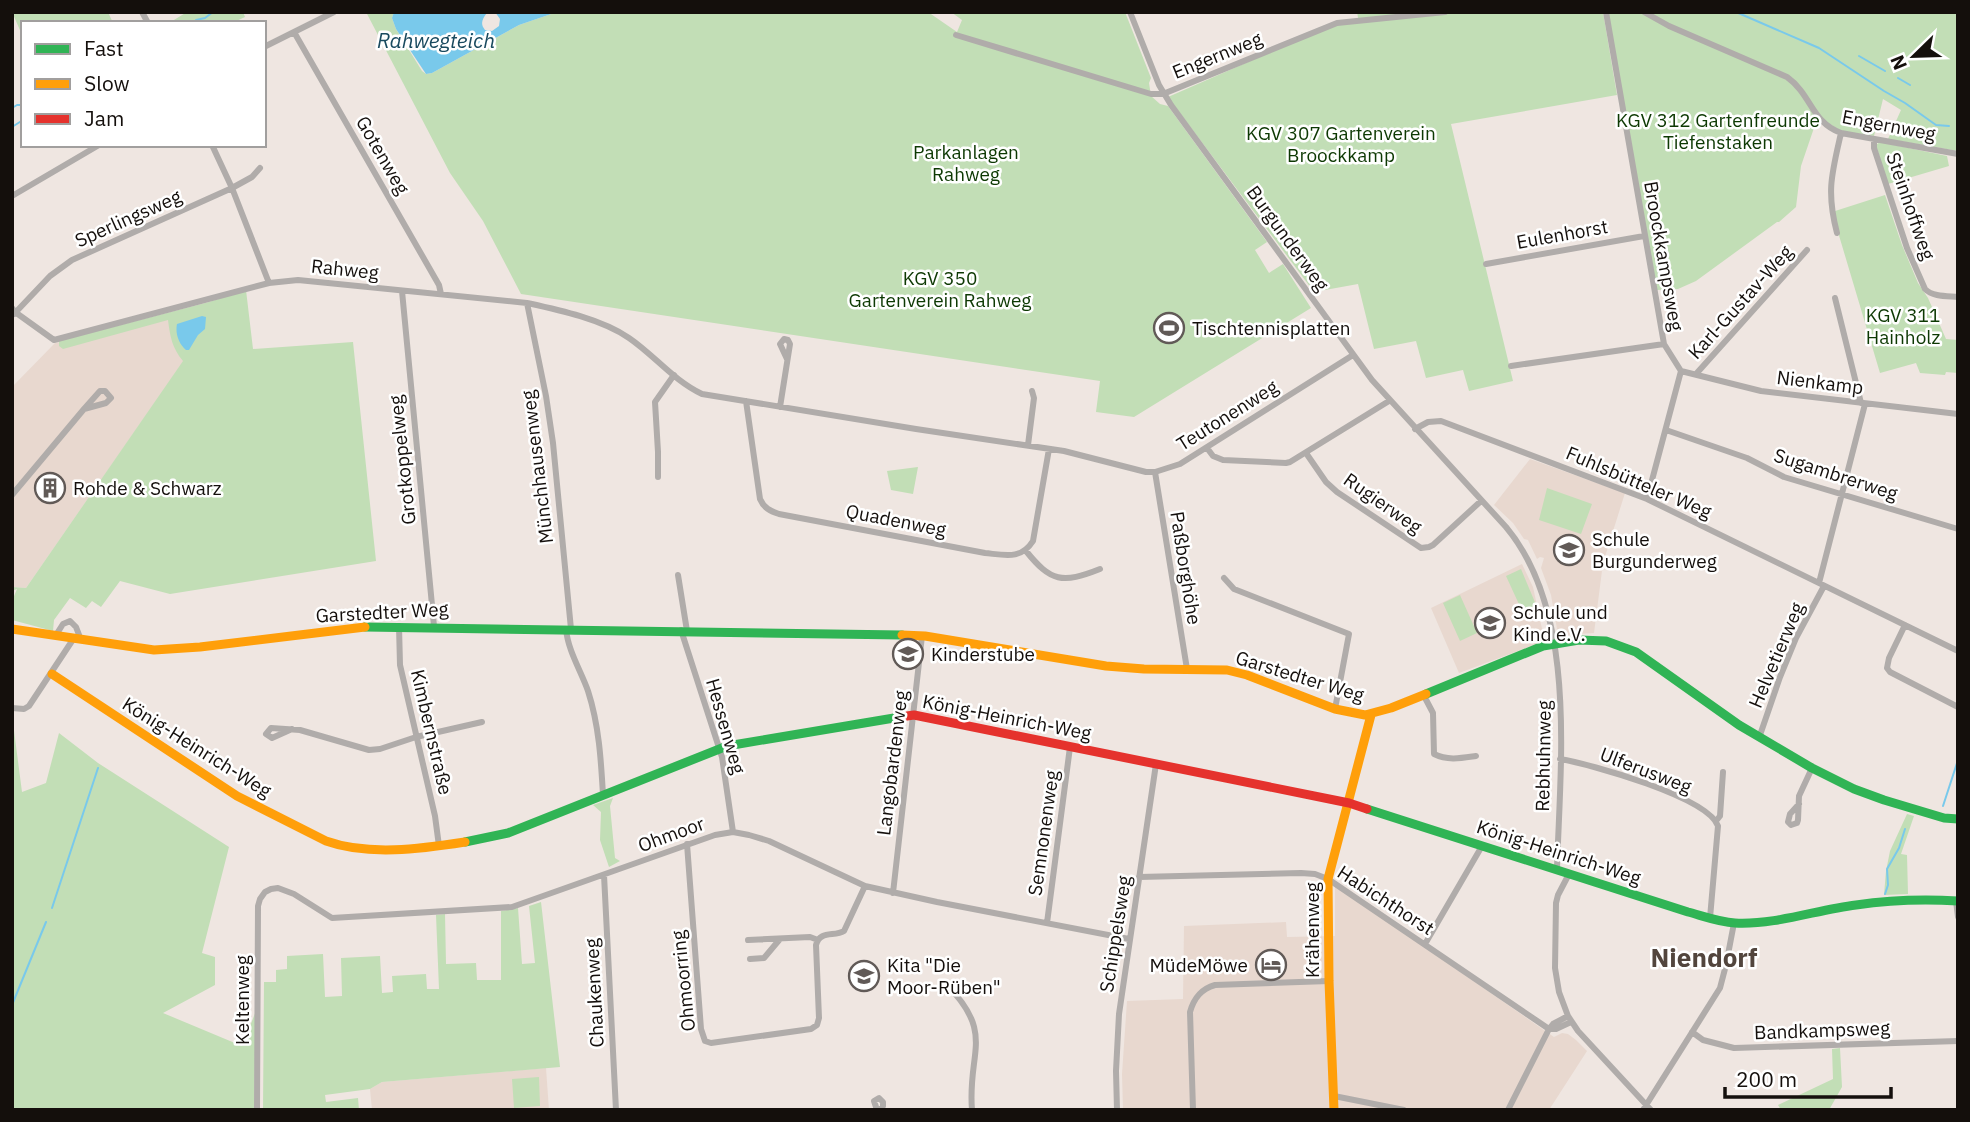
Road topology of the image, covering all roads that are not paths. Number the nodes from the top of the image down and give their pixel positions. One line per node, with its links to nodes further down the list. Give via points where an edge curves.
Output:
1 (334, 12): 8 (street)
2 (1130, 12): 11 (street, Burgunderweg)
3 (1355, 12): 7 (street)
4 (1445, 12): 7 (street, Engernweg)
5 (1606, 12): 21 (street, Broockkampsweg)
6 (1644, 12): 12 (street, Engernweg, via 1787,77 1826,126)
7 (1357, 21): 11 (street, Engernweg, via 1332,25)
8 (294, 32): 10 (street); 26 (street, Gotenweg)
9 (956, 35): 11 (street)
10 (266, 46)
11 (1163, 94): 32 (street, Burgunderweg)
12 (1841, 133): 13 (street, Engernweg); 20 (street, via 1830,184)
13 (1874, 139): 16 (street, Engernweg); 27 (street, Steinhoffweg, via 1907,248 1925,289)
14 (96, 147): 19 (street)
15 (213, 147): 18 (street)
16 (1958, 154)
17 (260, 167): 18 (street, Sperlingsweg)
18 (232, 188): 24 (street); 30 (street, Sperlingsweg, via 72,260)
19 (12, 196)
20 (1837, 233)
21 (1644, 236): 23 (street, Eulenhorst); 31 (street, Broockkampsweg)
22 (1807, 250): 37 (street, Karl-Gustav-Weg)
23 (1486, 264)
24 (269, 283): 25 (street, Rahweg, via 308,280); 30 (street, Rahweg, via 54,340)
25 (402, 291): 26 (street, Rahweg); 69 (street, Grotkoppelweg)
26 (441, 294): 29 (street, Rahweg)
27 (1958, 297)
28 (1835, 298): 43 (street)
29 (527, 303): 36 (street, Rahweg, via 616,331); 71 (street, Münchhausenweg, via 551,432)
30 (13, 312)
31 (1664, 344): 34 (street); 35 (street, Broockkampsweg)
32 (1353, 355): 42 (street, Burgunderweg); 50 (street, Teutonenweg)
33 (787, 359): 44 (street)
34 (1511, 366)
35 (1681, 371): 37 (street, Nienkamp); 48 (street)
36 (674, 374): 41 (street, via 702,394); 54 (street, via 655,402)
37 (1696, 374): 43 (street, Nienkamp, via 1761,391)
38 (117, 391): 40 (street)
39 (1032, 391): 49 (street)
40 (111, 398): 45 (street); 45 (street, via 100,391)
41 (746, 401): 44 (street); 62 (street, Quadenweg, via 765,508 985,553)
42 (1389, 401): 47 (street, Burgunderweg); 52 (street)
43 (1863, 404): 46 (street, Nienkamp); 55 (street, Helvetierweg)
44 (780, 407): 49 (street)
45 (83, 409): 56 (street)
46 (1958, 414)
47 (1415, 429): 57 (street, Fuhlsbütteler Weg, via 1441,421); 58 (street, Burgunderweg)
48 (1666, 430): 55 (street, Sugambrerweg, via 1746,458 1784,477); 57 (street)
49 (1028, 445): 51 (street)
50 (1207, 448): 52 (street, via 1217,458 1231,461 1286,463); 53 (street, Teutonenweg)
51 (1049, 449): 53 (street); 62 (street, via 1035,535)
52 (1306, 453): 58 (street, Rugierweg, via 1337,492 1421,548 1433,545)
53 (1155, 472): 78 (street, Paßborghöhe)
54 (658, 477)
55 (1842, 494): 59 (street, Sugambrerweg); 66 (street, Helvetierweg)
56 (12, 495)
57 (1647, 499): 66 (street, Fuhlsbütteler Weg)
58 (1481, 501): 76 (street, Burgunderweg, via 1533,567)
59 (1872, 502): 60 (street); 61 (street, Sugambrerweg)
60 (1871, 512)
61 (1958, 529)
62 (1026, 551): 63 (street, via 1040,568 1058,578)
63 (1100, 569)
64 (678, 575): 72 (street)
65 (1224, 578): 83 (street, via 1234,589 1349,634)
66 (1822, 584): 67 (street, Fuhlsbütteler Weg); 89 (street, Helvetierweg)
67 (1905, 625): 77 (street, Fuhlsbütteler Weg); 81 (street, via 1887,668)
68 (399, 626): 69 (street, Garstedter Weg); 75 (street, Garstedter Weg, via 355,627 181,649 154,650); 88 (street, Kimbernstraße, via 398,652)
69 (434, 626): 71 (street, Garstedter Weg)
70 (12, 629): 73 (street, Garstedter Weg)
71 (568, 629): 72 (street, Garstedter Weg); 97 (street, Münchhausenweg, via 567,640 589,693 597,728)
72 (684, 631): 74 (street, Garstedter Weg); 91 (street, Hessenweg)
73 (56, 635): 75 (street, Garstedter Weg); 75 (street, Garstedter Weg, via 70,621)
74 (922, 636): 78 (street, Garstedter Weg, via 1106,667); 84 (street, Langobardenweg)
75 (77, 639): 79 (street)
76 (1553, 644): 80 (street, Garstedter Weg); 89 (street, Garstedter Weg, via 1591,639 1629,648); 93 (street, Rebhuhnweg, via 1560,692)
77 (1958, 651)
78 (1187, 669): 83 (street, Garstedter Weg, via 1247,675)
79 (52, 674): 82 (street, via 27,708); 104 (street, König-Heinrich-Weg, via 237,796 326,841 367,850)
80 (1423, 694): 85 (street, Garstedter Weg); 92 (street, via 1433,713 1434,754 1456,759)
81 (1958, 706)
82 (12, 708)
83 (1335, 709): 85 (street, Garstedter Weg)
84 (914, 715): 90 (street, König-Heinrich-Weg); 91 (street, König-Heinrich-Weg); 113 (street, Langobardenweg)
85 (1371, 715): 98 (street, Krähenweg)
86 (482, 722): 88 (street)
87 (292, 729): 88 (street, via 369,750)
88 (416, 737): 104 (street, Kimbernstraße)
89 (1759, 737): 95 (street, Garstedter Weg)
90 (1070, 747): 94 (street, König-Heinrich-Weg); 117 (street, Semnonenweg)
91 (719, 749): 97 (street, König-Heinrich-Weg); 102 (street, Hessenweg)
92 (1476, 756)
93 (1560, 759): 101 (street, Ulferusweg, via 1633,778 1697,807); 106 (street, Rebhuhnweg)
94 (1156, 764): 98 (street, König-Heinrich-Weg); 109 (street, Schippelsweg)
95 (1812, 768): 99 (street); 100 (street, Garstedter Weg, via 1884,800)
96 (1723, 772): 101 (street, Ulferusweg)
97 (603, 795): 104 (street, König-Heinrich-Weg, via 504,835)
98 (1349, 803): 105 (street, König-Heinrich-Weg); 110 (street, Krähenweg)
99 (1799, 804)
100 (1958, 819)
101 (1716, 821): 116 (street, Ulferusweg)
102 (733, 832): 103 (street, Ohmoor); 111 (street, Ohmoor, via 769,841)
103 (687, 844): 108 (street, Ohmoor); 123 (street, Ohmoorring, via 705,1041 815,1027 819,1018)
104 (439, 846)
105 (1482, 846): 106 (street, König-Heinrich-Weg); 124 (street)
106 (1557, 869): 107 (street, König-Heinrich-Weg)
107 (1569, 874): 116 (street, König-Heinrich-Weg); 129 (street, via 1556,903 1555,952 1557,984)
108 (604, 875): 112 (street, Ohmoor, via 512,906 344,918 332,918 281,888); 136 (street, Chaukenweg)
109 (1139, 877): 110 (street, Habichthorst, via 1301,873); 120 (street, Schippelsweg)
110 (1328, 879): 124 (street, Habichthorst); 127 (street, Krähenweg)
111 (865, 886): 113 (street, Ohmoor); 123 (street, via 844,931)
112 (265, 892): 135 (street, Keltenweg, via 258,906)
113 (893, 893): 117 (street, Ohmoor)
114 (1957, 901): 115 (street); 118 (street, König-Heinrich-Weg, via 1858,904)
115 (1958, 917)
116 (1710, 918): 118 (street, König-Heinrich-Weg)
117 (1047, 923): 120 (street, Ohmoor)
118 (1734, 923): 131 (street, via 1720,988)
119 (780, 939): 122 (street); 123 (street); 125 (street)
120 (1129, 939): 138 (street, Schippelsweg, via 1118,1025)
121 (748, 940): 122 (street)
122 (766, 940): 125 (street)
123 (818, 940)
124 (1425, 944): 130 (street, Habichthorst)
125 (770, 950): 126 (street, via 764,958)
126 (750, 959)
127 (1329, 981): 133 (street, Krähenweg); 139 (street, via 1215,985 1197,996 1191,1012)
128 (946, 984): 137 (street, via 964,1004 976,1031)
129 (1569, 1019): 130 (street, via 1556,1030); 134 (street)
130 (1549, 1029): 142 (street)
131 (1692, 1032): 132 (street, Bandkampsweg, via 1703,1040 1734,1048); 134 (street)
132 (1958, 1041)
133 (1334, 1096): 140 (street, Krähenweg); 141 (street)
134 (1647, 1108)
135 (257, 1110)
136 (616, 1110)
137 (972, 1110)
138 (1117, 1110)
139 (1193, 1110)
140 (1335, 1110)
141 (1404, 1110)
142 (1508, 1110)

